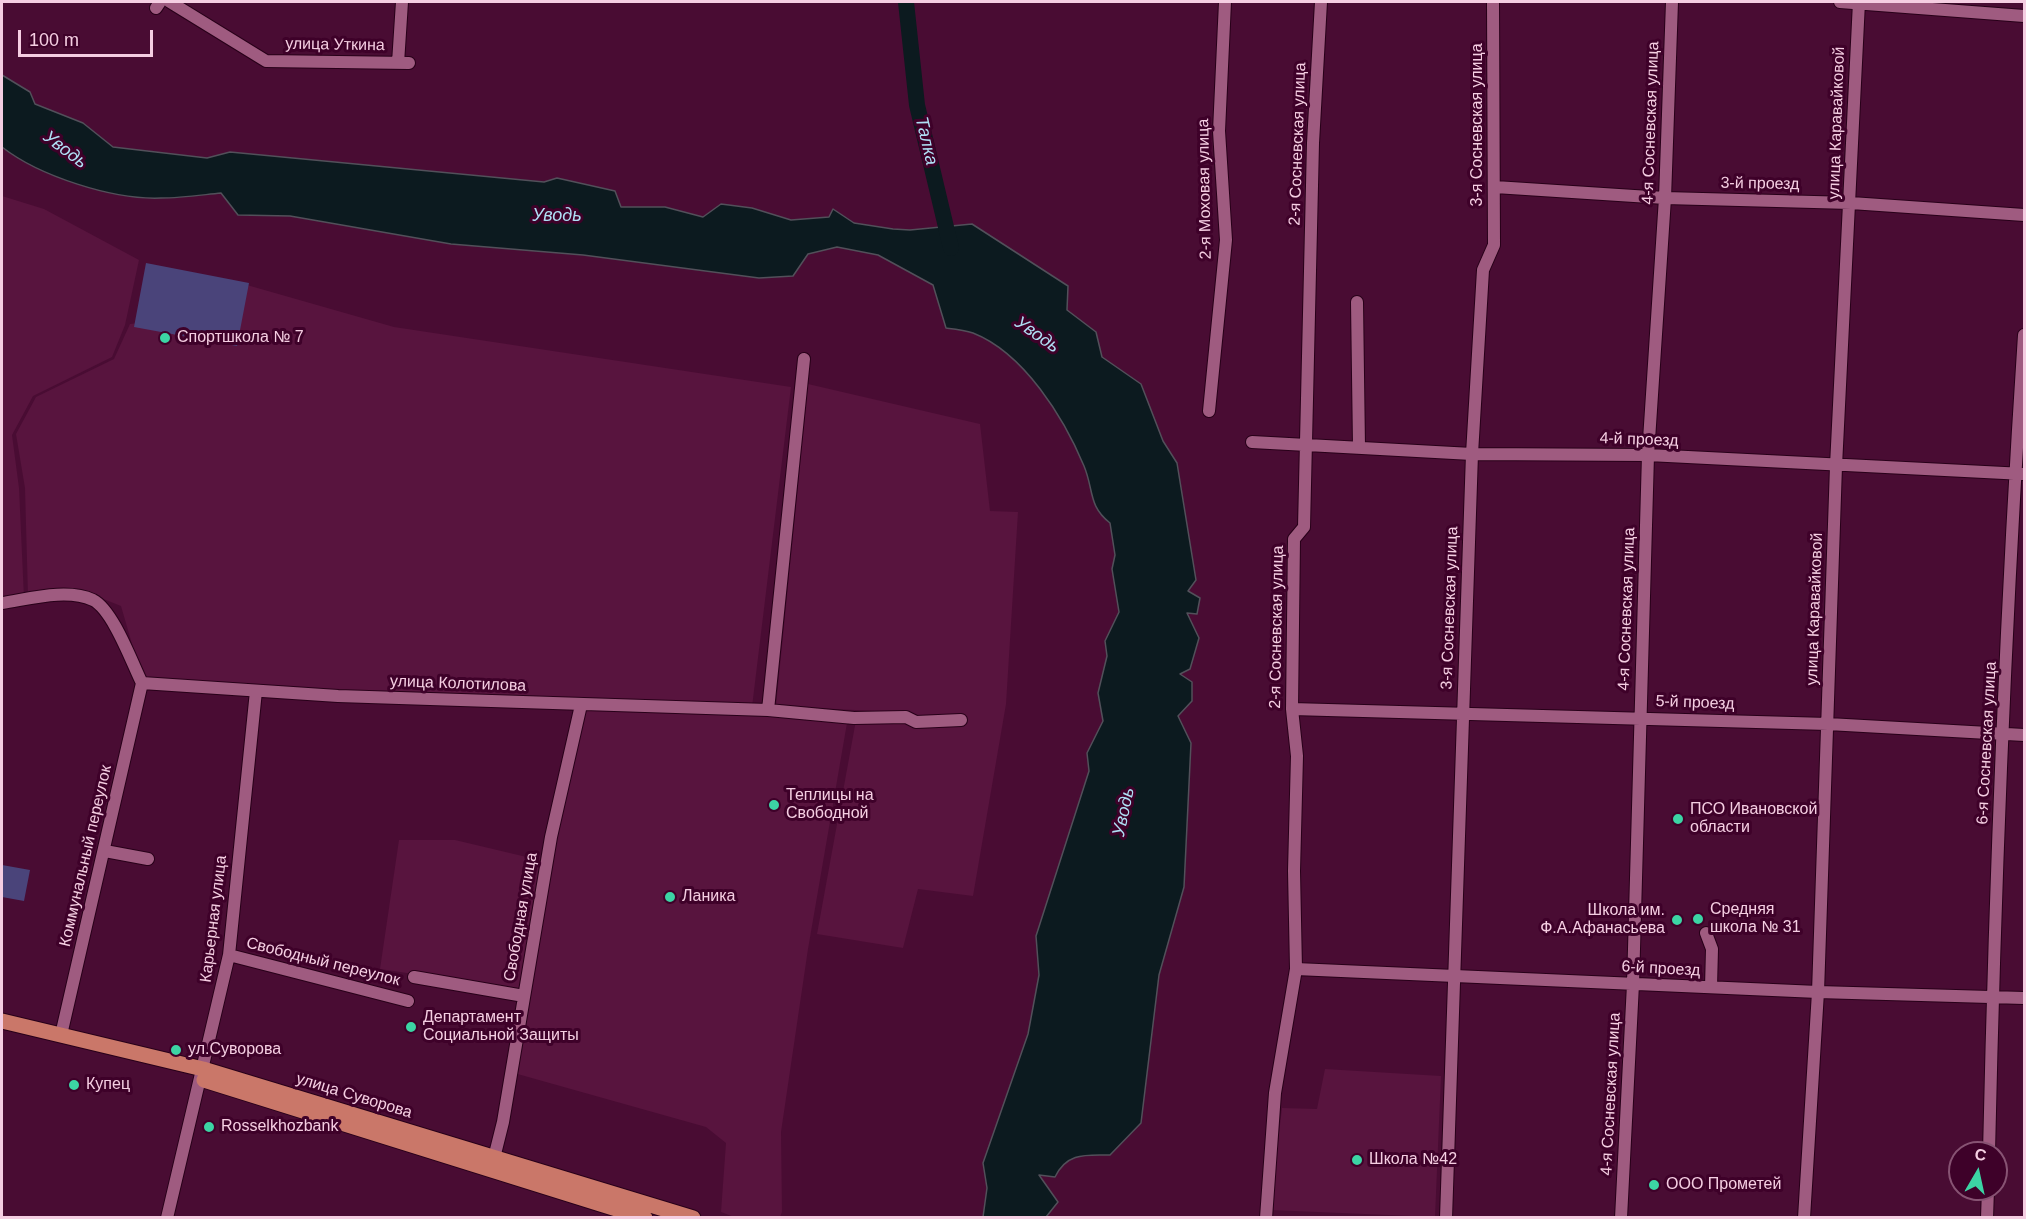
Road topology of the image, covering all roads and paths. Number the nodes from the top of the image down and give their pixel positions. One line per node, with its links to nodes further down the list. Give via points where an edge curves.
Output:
1 (170, 2): 2 (street, улица Уткина, via 266,61 403,63)
2 (402, 2)
3 (1225, 2): 17 (street, 2-я Моховая улица, via 1219,131 1226,240)
4 (1321, 2): 19 (street, 2-я Сосневская улица, via 1313,143)
5 (1493, 2): 10 (street, 3-я Сосневская улица)
6 (1672, 2): 11 (street, 4-я Сосневская улица)
7 (1840, 2): 8 (street)
8 (1859, 2): 9 (street); 12 (street, улица Каравайковой)
9 (2025, 16)
10 (1496, 187): 11 (street, 3-й проезд); 21 (street, 3-я Сосневская улица, via 1494,245 1483,270)
11 (1665, 198): 12 (street, 3-й проезд); 22 (street, 4-я Сосневская улица)
12 (1851, 203): 13 (street, 3-й проезд); 23 (street, улица Каравайковой)
13 (2025, 215)
14 (1357, 302): 20 (street)
15 (2025, 335): 24 (street, 6-я Сосневская улица)
16 (804, 359): 30 (street)
17 (1209, 411)
18 (1252, 442): 19 (street, 4-й проезд)
19 (1306, 444): 20 (street, 4-й проезд); 29 (street, 2-я Сосневская улица, via 1304,527 1294,539)
20 (1359, 447): 21 (street, 4-й проезд)
21 (1472, 454): 22 (street, 4-й проезд); 31 (street, 3-я Сосневская улица)
22 (1648, 455): 23 (street, 4-й проезд); 32 (street, 4-я Сосневская улица)
23 (1836, 466): 24 (street, 4-й проезд); 34 (street, улица Каравайковой)
24 (2020, 473): 35 (street, 6-я Сосневская улица)
25 (2, 603): 26 (street, via 73,596 94,601 108,616)
26 (142, 683): 27 (street, улица Колотилова); 37 (street, Коммунальный переулок)
27 (256, 691): 28 (street, улица Колотилова); 40 (street, Карьерная улица)
28 (581, 705): 30 (street, улица Колотилова); 47 (street, Свободная улица, via 551,837)
29 (1292, 709): 31 (street, 5-й проезд); 41 (street, 2-я Сосневская улица, via 1297,756)
30 (768, 710): 33 (street, улица Колотилова, via 854,718 906,717 916,722)
31 (1463, 714): 32 (street, 5-й проезд); 43 (street, 3-я Сосневская улица)
32 (1641, 717): 34 (street, 5-й проезд); 44 (street, 4-я Сосневская улица)
33 (961, 720)
34 (1828, 724): 35 (street, 5-й проезд); 46 (street, улица Каравайковой)
35 (2004, 734): 36 (street, 5-й проезд); 48 (street, 6-я Сосневская улица)
36 (2025, 735)
37 (105, 851): 38 (street); 53 (street, Коммунальный переулок)
38 (148, 859)
39 (1706, 933): 45 (street, via 1712,949)
40 (229, 955): 50 (street, Свободный переулок); 54 (street, Карьерная улица)
41 (1296, 969): 43 (street, 6-й проезд); 61 (street, 2-я Сосневская улица, via 1275,1093)
42 (414, 977): 47 (street, Свободный переулок)
43 (1455, 978): 44 (street, 6-й проезд); 62 (street, 3-я Сосневская улица)
44 (1633, 984): 45 (street, 6-й проезд); 63 (street, 4-я Сосневская улица)
45 (1711, 987): 46 (street, 6-й проезд)
46 (1818, 992): 48 (street, 6-й проезд); 64 (street, улица Каравайковой)
47 (524, 996): 56 (street, Свободная улица)
48 (1992, 997): 49 (street, 6-й проезд); 55 (street, 6-я Сосневская улица)
49 (2025, 998)
50 (408, 1001)
51 (2, 1021): 53 (main road, улица Суворова)
52 (2, 1032): 54 (main road, улица Суворова)
53 (61, 1035): 54 (main road, улица Суворова)
54 (201, 1074): 56 (main road, улица Суворова); 58 (street, Карьерная улица)
55 (1989, 1141)
56 (493, 1164): 59 (main road, улица Суворова); 60 (main road, улица Суворова)
57 (1988, 1201): 65 (street)
58 (167, 1218)
59 (645, 1218)
60 (693, 1218)
61 (1266, 1218)
62 (1446, 1218)
63 (1621, 1218)
64 (1804, 1218)
65 (1987, 1218)

